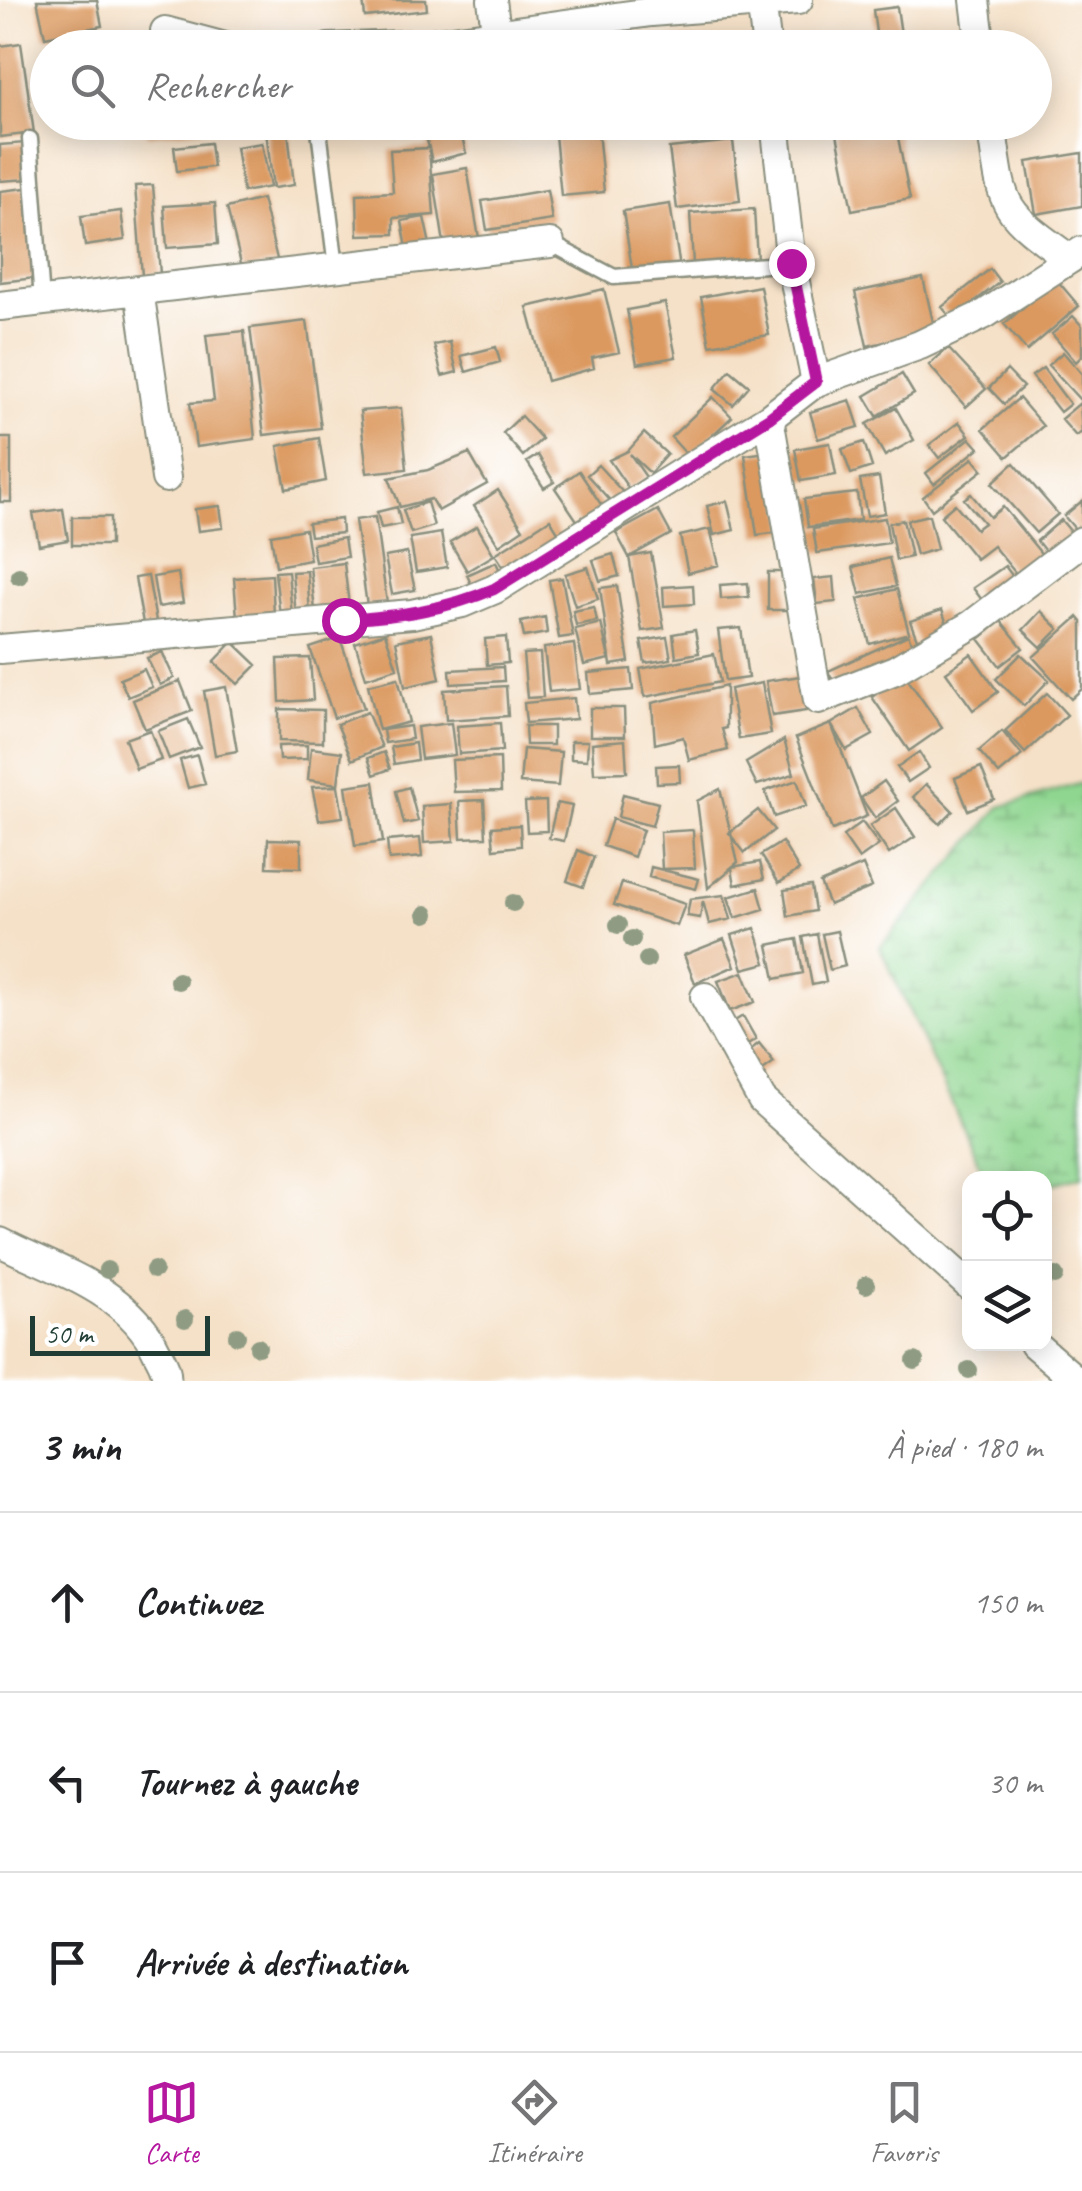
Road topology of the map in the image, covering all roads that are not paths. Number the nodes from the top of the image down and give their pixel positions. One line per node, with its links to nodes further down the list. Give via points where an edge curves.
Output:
1 (492, 0): 5 (street)
2 (798, 0): 4 (street)
3 (975, 0): 7 (street)
4 (761, 2): 5 (street); 6 (street)
5 (496, 30)
6 (765, 30)
7 (979, 30)
8 (30, 140): 17 (lane)
9 (320, 140): 15 (lane)
10 (777, 140): 14 (street)
11 (994, 140): 13 (street, via 1008,209 1021,224)
12 (550, 243): 14 (lane, via 614,277); 15 (street)
13 (1076, 255): 19 (street, via 985,314)
14 (791, 263): 19 (street)
15 (336, 268): 16 (street)
16 (139, 290): 17 (street); 21 (street)
17 (42, 301): 18 (street)
18 (0, 306)
19 (816, 382): 20 (street)
20 (769, 418): 22 (street, via 818,700 895,670 973,624); 23 (street, via 462,603 412,614)
21 (166, 478)
22 (1082, 541)
23 (0, 649)
24 (705, 997): 26 (street, via 762,1100)
25 (0, 1242): 28 (street, via 122,1303 148,1332)
26 (962, 1279)
27 (1042, 1351): 29 (street)
28 (166, 1381)
29 (1077, 1381)

